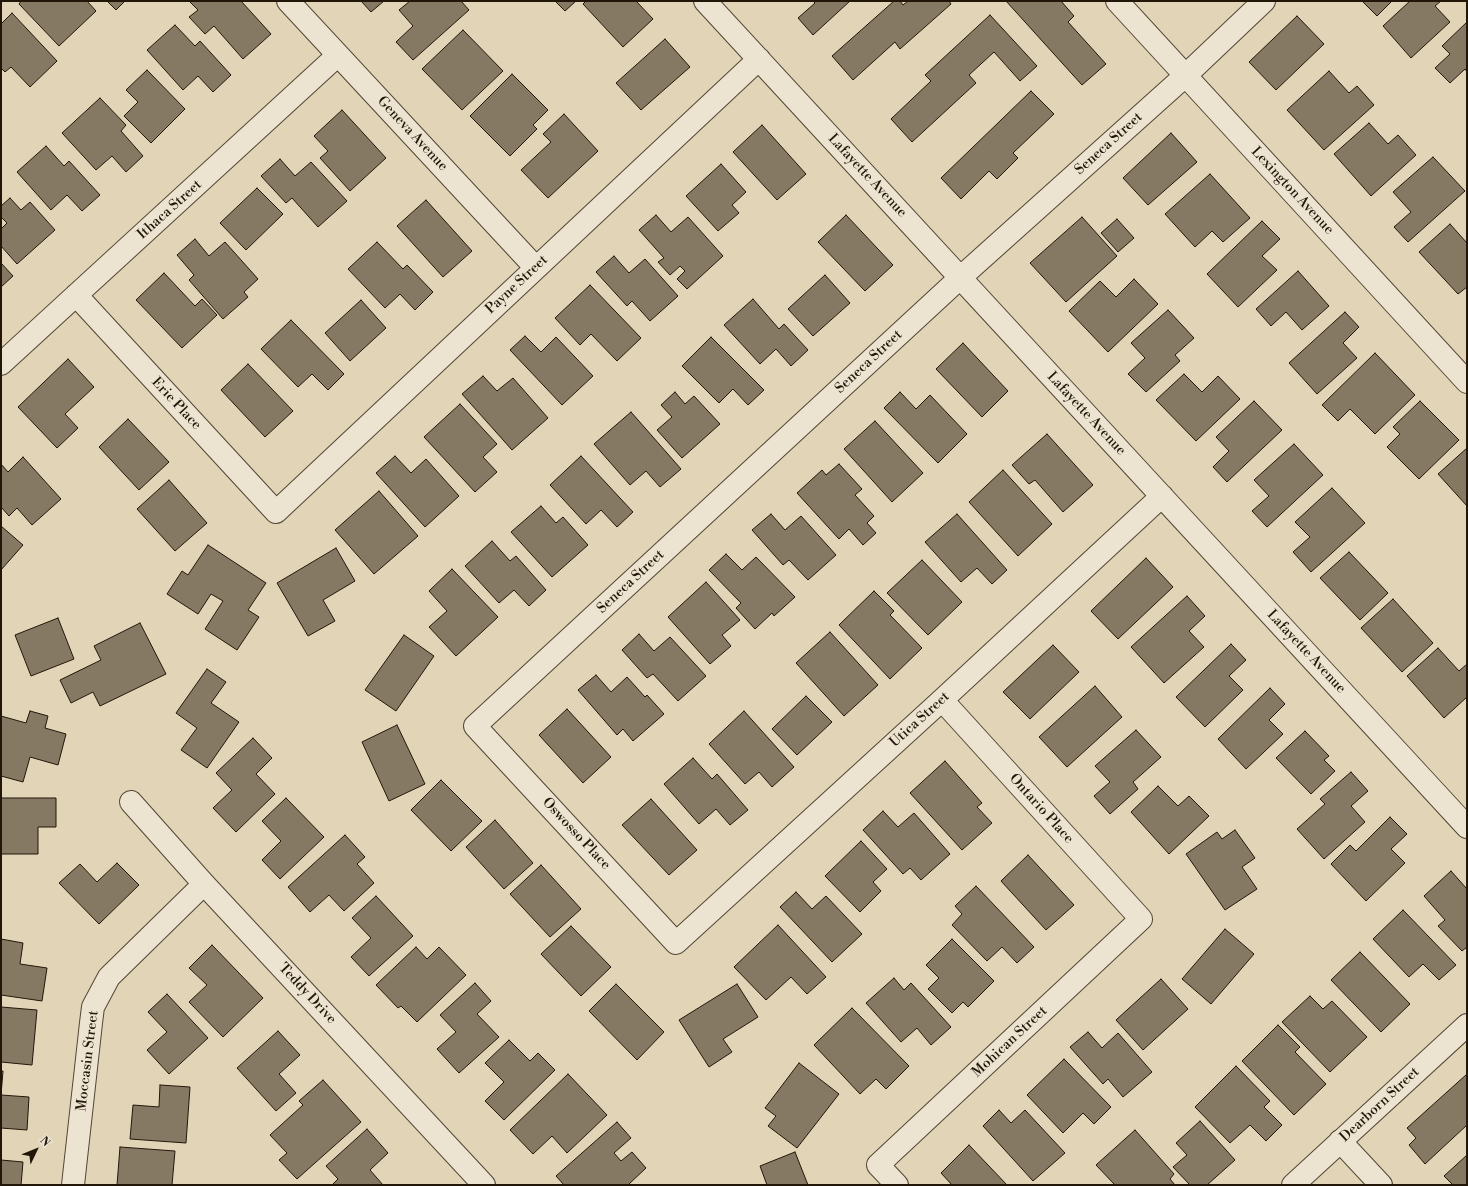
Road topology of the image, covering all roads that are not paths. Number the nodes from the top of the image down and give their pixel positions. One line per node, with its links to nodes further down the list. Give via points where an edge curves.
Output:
1 (288, 1): 5 (street, Geneva Avenue)
2 (705, 1): 6 (street, Lafayette Avenue)
3 (1117, 1): 7 (street, Lexington Avenue)
4 (1264, 1): 7 (street, Seneca Street)
5 (338, 55): 8 (street, Geneva Avenue); 10 (street, Ithaca Street)
6 (759, 59): 8 (street, Payne Street); 9 (street, Lafayette Avenue)
7 (1186, 76): 9 (street, Seneca Street); 12 (street, Lexington Avenue)
8 (536, 268): 14 (street, Payne Street)
9 (961, 277): 13 (street, Lafayette Avenue); 16 (street, Seneca Street)
10 (76, 295): 11 (street, Ithaca Street); 14 (street, Erie Place)
11 (1, 364)
12 (1467, 382)
13 (1162, 496): 15 (street, Utica Street); 18 (street, Lafayette Avenue)
14 (276, 512)
15 (942, 700): 20 (street, Ontario Place); 21 (street, Utica Street)
16 (475, 726): 21 (street, Oswosso Place)
17 (131, 802): 19 (street, Teddy Drive)
18 (1467, 827)
19 (204, 884): 24 (street, Moccasin Street, via 109,977 93,1007); 25 (street, Teddy Drive)
20 (1141, 919): 26 (street, Mohican Street, via 878,1165)
21 (676, 943)
22 (1467, 1024): 23 (street, Dearborn Street)
23 (1340, 1141): 27 (street, Dearborn Street); 28 (street)
24 (73, 1185)
25 (484, 1185)
26 (897, 1185)
27 (1293, 1185)
28 (1381, 1185)

